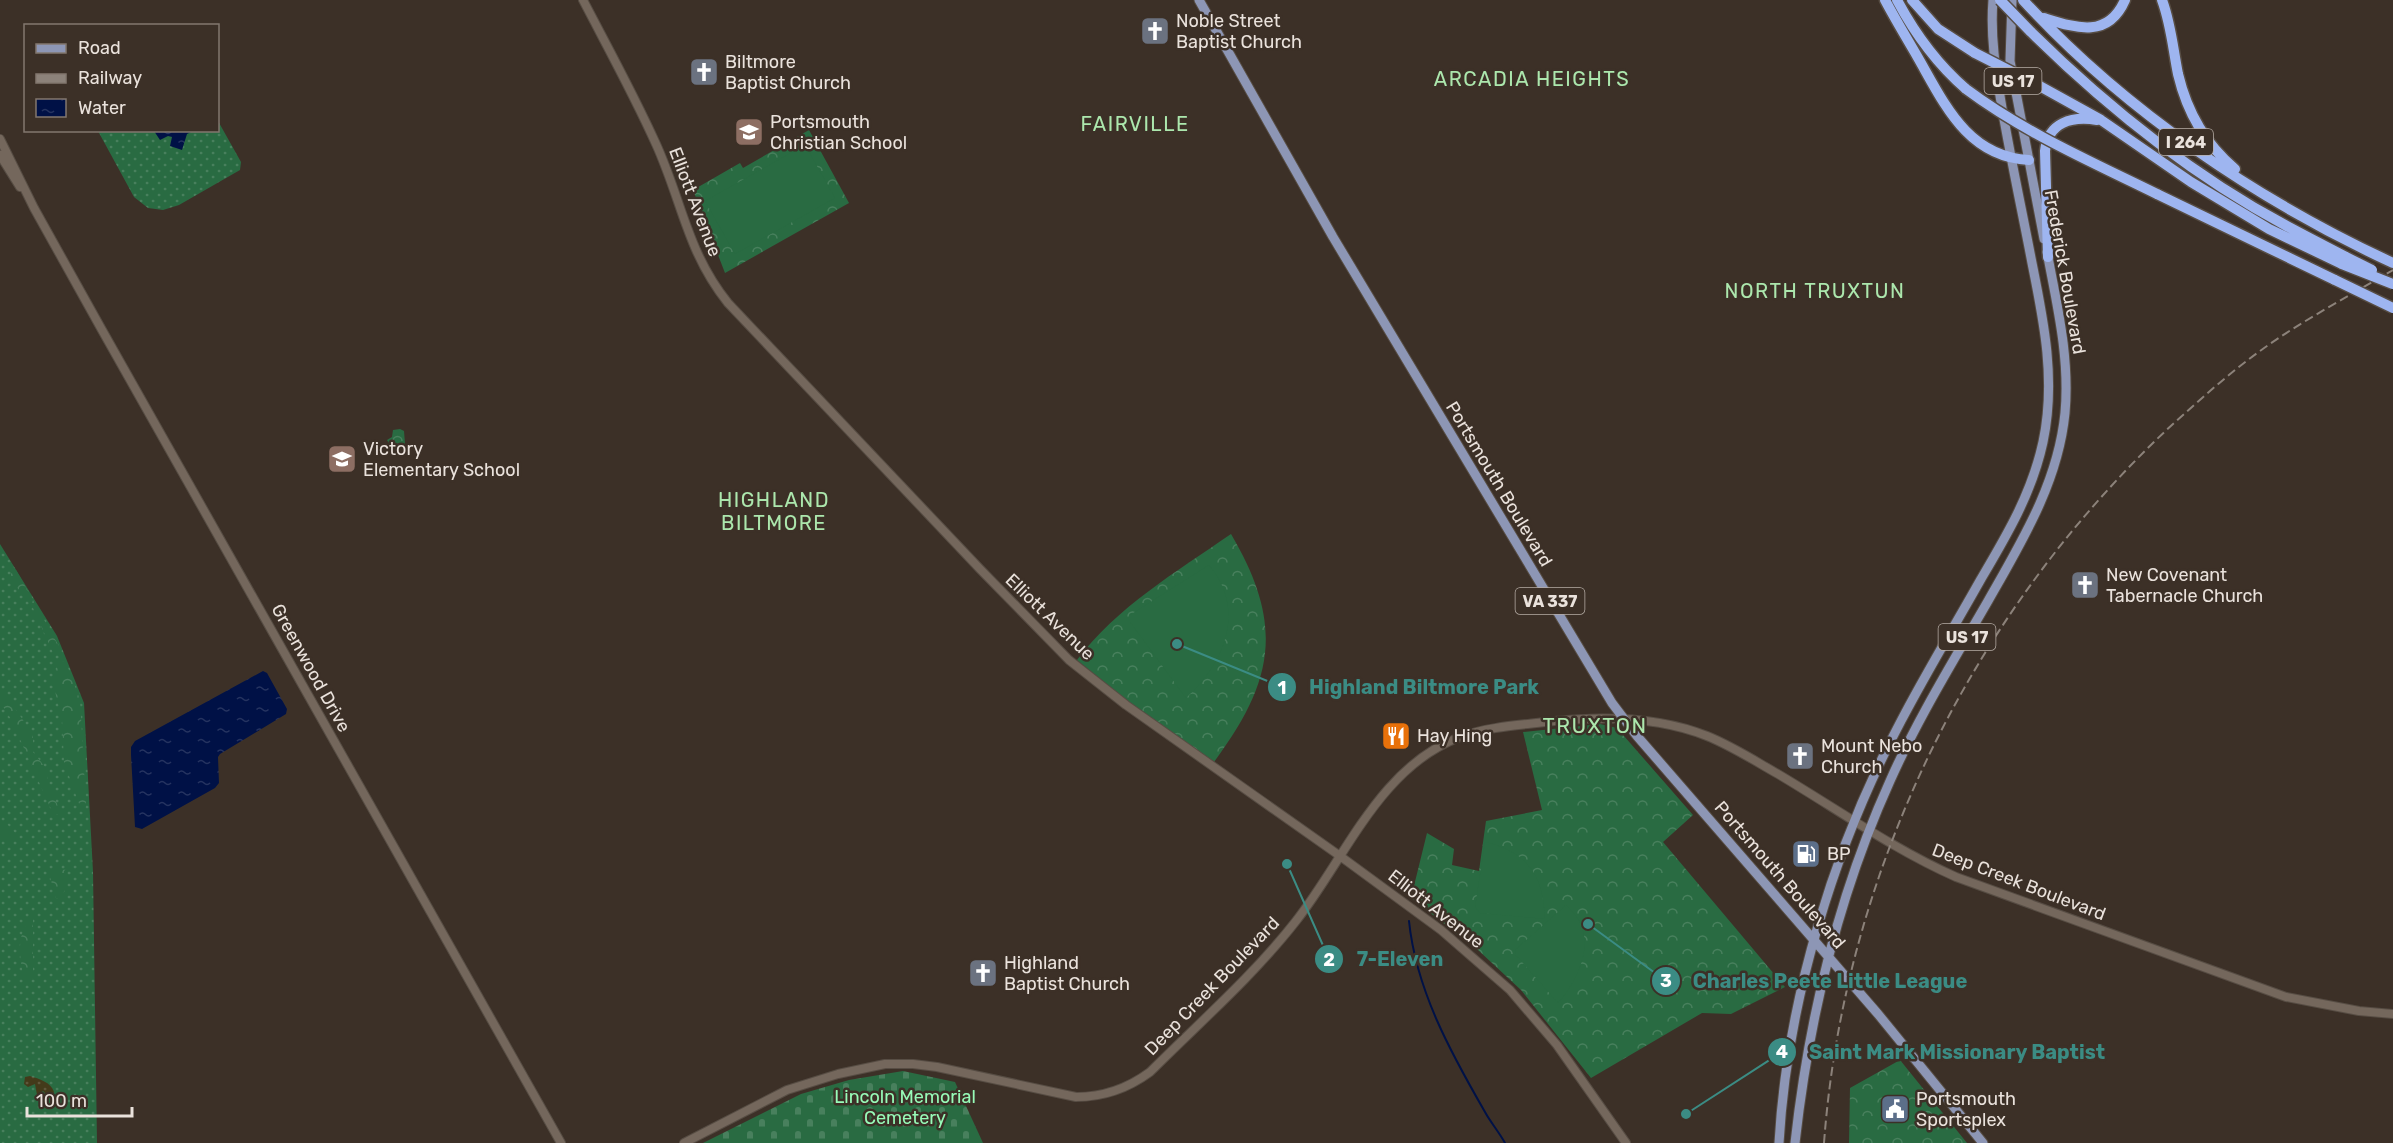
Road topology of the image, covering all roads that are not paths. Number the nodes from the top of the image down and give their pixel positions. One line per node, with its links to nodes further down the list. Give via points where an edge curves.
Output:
1 (583, 0): 28 (street, Elliott Avenue, via 656,144 696,252 728,303 1069,660 1126,705)
2 (1199, 0): 25 (main road, Portsmouth Boulevard / VA 337, via 1343,254)
3 (1885, 0): 16 (highway, via 1960,126 1990,150)
4 (1897, 0): 24 (highway, bridge, via 1940,64 1992,109 2037,135)
5 (1912, 0): 13 (highway, bridge, via 1938,29)
6 (1994, 0): 16 (main road, Frederick Boulevard / US 17, via 1996,78)
7 (2000, 0): 21 (highway, I 264, bridge, via 2120,111 2197,170)
8 (2012, 0): 17 (main road, Frederick Boulevard / US 17, via 2010,61)
9 (2024, 0): 12 (highway, I 264)
10 (2126, 0): 12 (highway, via 2114,17 2090,28)
11 (2162, 0): 19 (highway, via 2188,107 2205,137 2237,170)
12 (2038, 16): 19 (highway, I 264, via 2103,76 2176,134 2252,186)
13 (2101, 120): 20 (highway, via 2069,119 2048,138); 21 (highway, via 2252,219)
14 (0, 140): 18 (street, Greenwood Drive)
15 (0, 155): 18 (street, Greenwood Drive)
16 (2011, 159): 17 (highway); 26 (main road, Frederick Boulevard / US 17, via 2048,359 2048,406 2041,450 2014,521 1900,722)
17 (2029, 160): 20 (main road, Frederick Boulevard / US 17)
18 (34, 208): 32 (street, Greenwood Drive)
19 (2353, 243): 22 (highway, I 264)
20 (2048, 257): 27 (main road, Frederick Boulevard / US 17, via 2062,331 2066,384 2062,432 2051,476 2026,533 1917,726)
21 (2344, 260): 23 (highway, I 264, bridge)
22 (2393, 263)
23 (2393, 282)
24 (2393, 308)
25 (1623, 719): 26 (street, Deep Creek Boulevard, via 1680,728 1723,742); 28 (street, Deep Creek Boulevard, via 1489,729 1445,743 1422,758 1376,803); 29 (main road, Portsmouth Boulevard / VA 337)
26 (1855, 821): 27 (street, Deep Creek Boulevard); 29 (main road, Frederick Boulevard / US 17)
27 (1869, 830): 30 (main road, Frederick Boulevard / US 17); 31 (street, Deep Creek Boulevard, via 1956,877 2286,997)
28 (1340, 856): 33 (street, Deep Creek Boulevard, via 1273,948 1149,1072 1128,1086 1098,1096 1076,1097 938,1067 885,1064 787,1090); 34 (street, Elliott Avenue, via 1441,930 1510,990 1557,1045)
29 (1815, 940): 30 (main road, Portsmouth Boulevard / VA 337); 35 (main road, Frederick Boulevard / US 17, via 1790,1047)
30 (1828, 956): 36 (main road, Frederick Boulevard / US 17, via 1807,1052); 37 (main road, Portsmouth Boulevard / VA 337)
31 (2393, 1014)
32 (561, 1143)
33 (684, 1143)
34 (1626, 1143)
35 (1779, 1143)
36 (1795, 1143)
37 (1983, 1143)

